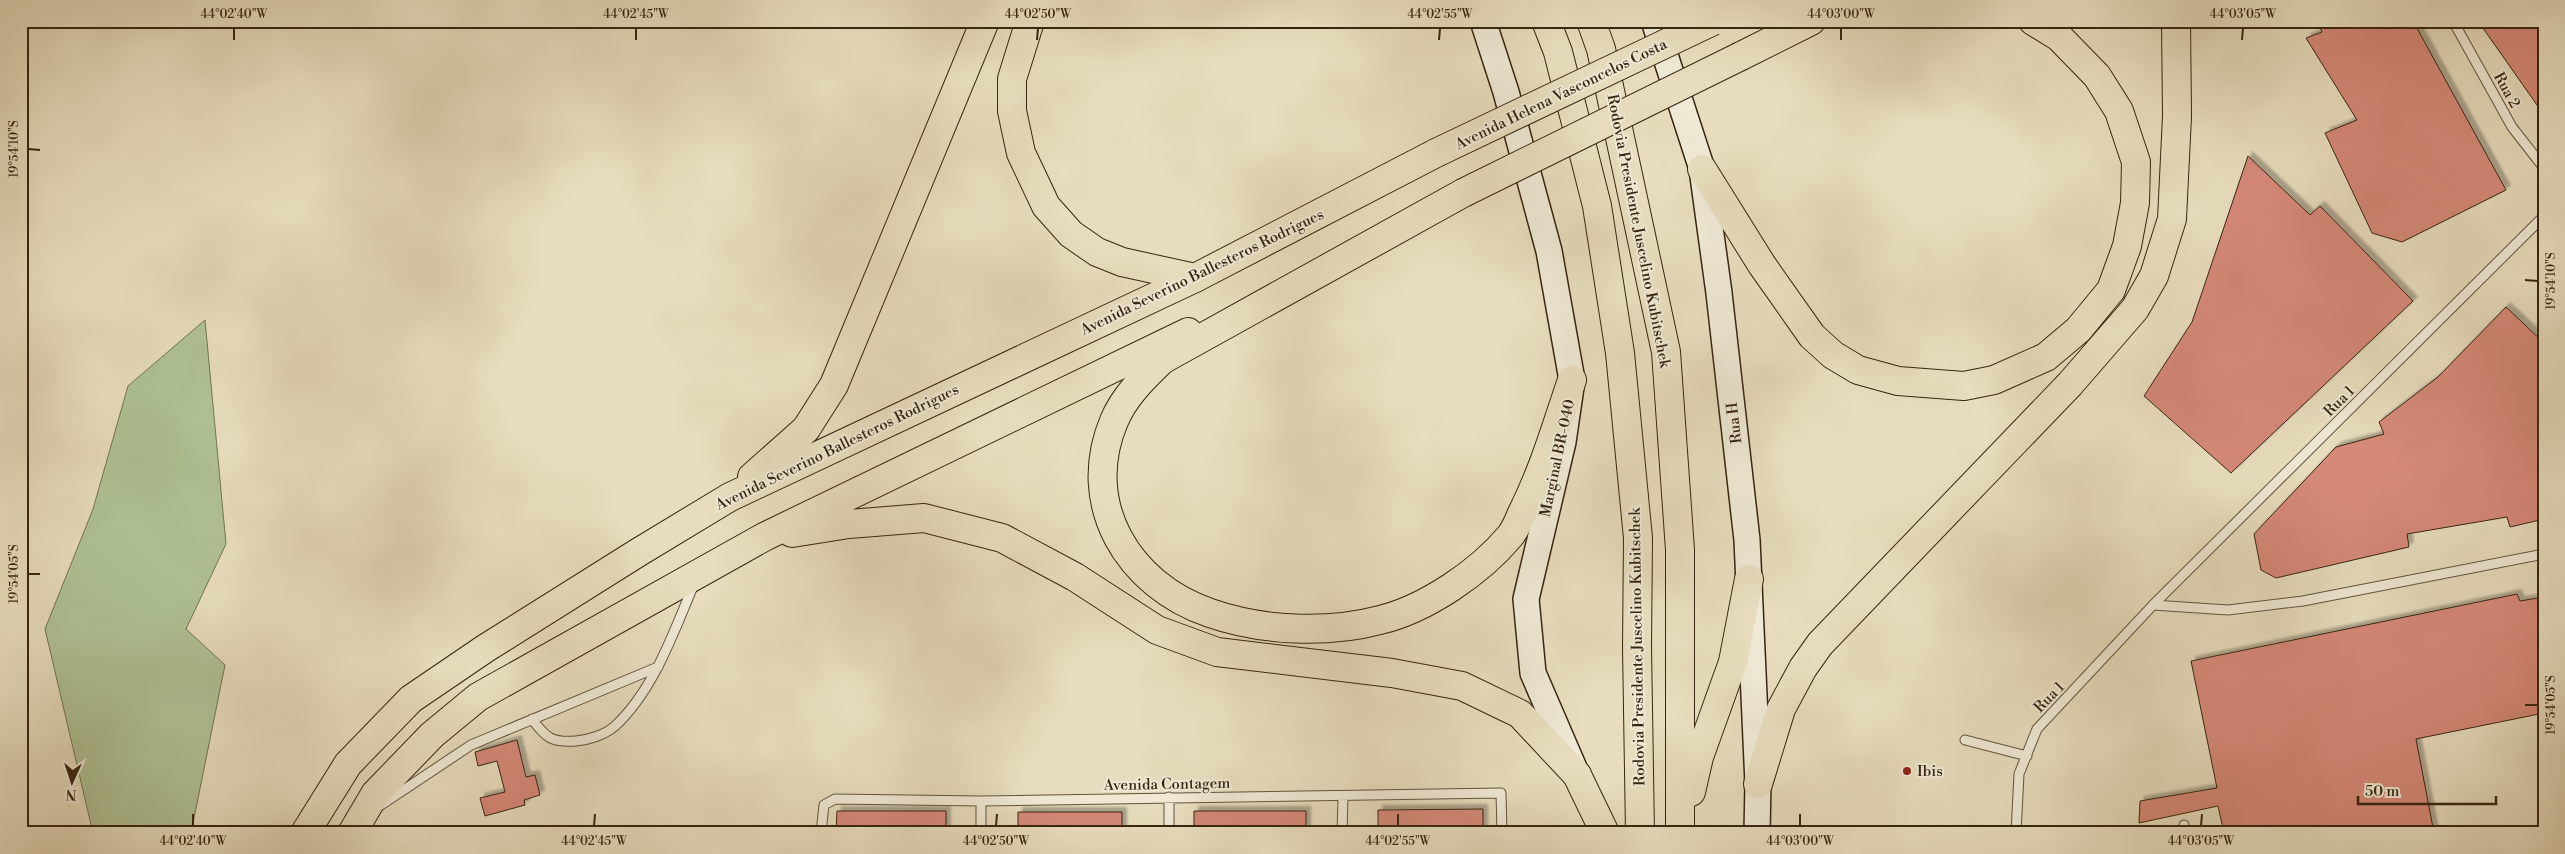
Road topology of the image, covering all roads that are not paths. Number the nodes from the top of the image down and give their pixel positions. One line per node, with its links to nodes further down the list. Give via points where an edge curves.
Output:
1 (986, 21): 19 (main road, via 834,386 806,429)
2 (1030, 21): 17 (main road, via 1012,79 1012,111 1021,153 1046,206 1071,234 1097,252 1122,262)
3 (1483, 21): 18 (main road, Marginal BR-040, via 1506,92 1549,251)
4 (1546, 21): 42 (main road, Rodovia Presidente Juscelino Kubitschek, via 1558,52 1597,206 1620,353 1638,538 1636,647)
5 (1591, 21): 43 (main road, Rodovia Presidente Juscelino Kubitschek, via 1601,49 1618,124 1666,352 1680,550)
6 (1654, 21): 14 (main road, Rua H)
7 (1713, 21): 12 (main road, Avenida Helena Vasconcelos Costa, bridge)
8 (2033, 21): 14 (main road, via 2059,37 2096,76 2119,111 2136,162 2135,203 2127,246 2111,290 2078,330 2046,357 1994,380 1964,386 1898,381 1858,370 1833,355 1812,336 1767,273)
9 (2176, 21): 30 (main road, via 2177,116 2172,219 2154,276 2135,309 2070,384 1820,644 1780,709)
10 (2453, 21): 13 (lane, Rua 2, via 2512,127)
11 (1812, 22): 16 (main road, bridge, via 1463,193)
12 (1436, 153): 17 (main road, Avenida Severino Ballesteros Rodrigues)
13 (2544, 168)
14 (1702, 169): 23 (main road, Rua H, via 1748,540)
15 (2544, 216): 24 (lane, Rua 1)
16 (1365, 246): 18 (main road, via 1162,360 1135,387 1114,421 1103,457 1106,513 1122,545 1141,571 1174,596 1209,613 1249,623 1336,628 1382,620 1430,600 1470,574 1511,535 1535,488); 20 (main road)
17 (1194, 278): 19 (main road, Avenida Severino Ballesteros Rodrigues)
18 (1572, 380): 29 (main road, Marginal BR-040, via 1563,442 1526,599 1532,672)
19 (730, 496): 35 (main road, Avenida Severino Ballesteros Rodrigues, via 486,648 411,699 348,764)
20 (764, 538): 22 (main road); 29 (main road, via 849,524 924,518 1002,538 1075,577 1157,630 1217,652 1392,673 1462,686 1520,714)
21 (2544, 554): 24 (lane, via 2293,602 2228,610)
22 (699, 573): 25 (lane); 34 (main road, via 478,697 432,735 375,794)
23 (1749, 579): 30 (main road, Rua H); 43 (main road, via 1733,662 1699,757)
24 (2153, 605): 28 (lane, Rua 1, via 2038,729)
25 (658, 667): 26 (lane); 26 (lane, via 627,713 613,728 596,736 558,742 543,734)
26 (532, 719): 34 (lane, via 472,745)
27 (1965, 740): 28 (lane)
28 (2026, 756): 45 (lane, Rua 1, via 2019,774)
29 (1577, 774): 41 (main road)
30 (1758, 784): 44 (main road, Rua H)
31 (1343, 796): 32 (lane, Avenida Contagem); 39 (lane); 40 (lane, Avenida Contagem, via 1501,793)
32 (1169, 797): 33 (lane, Avenida Contagem); 38 (lane)
33 (981, 801): 36 (lane, Avenida Contagem, via 835,799 824,805); 37 (lane)
34 (355, 826)
35 (306, 833)
36 (822, 833)
37 (981, 833)
38 (1169, 833)
39 (1342, 833)
40 (1502, 833)
41 (1605, 833)
42 (1640, 833)
43 (1681, 833)
44 (1757, 833)
45 (2016, 833)

